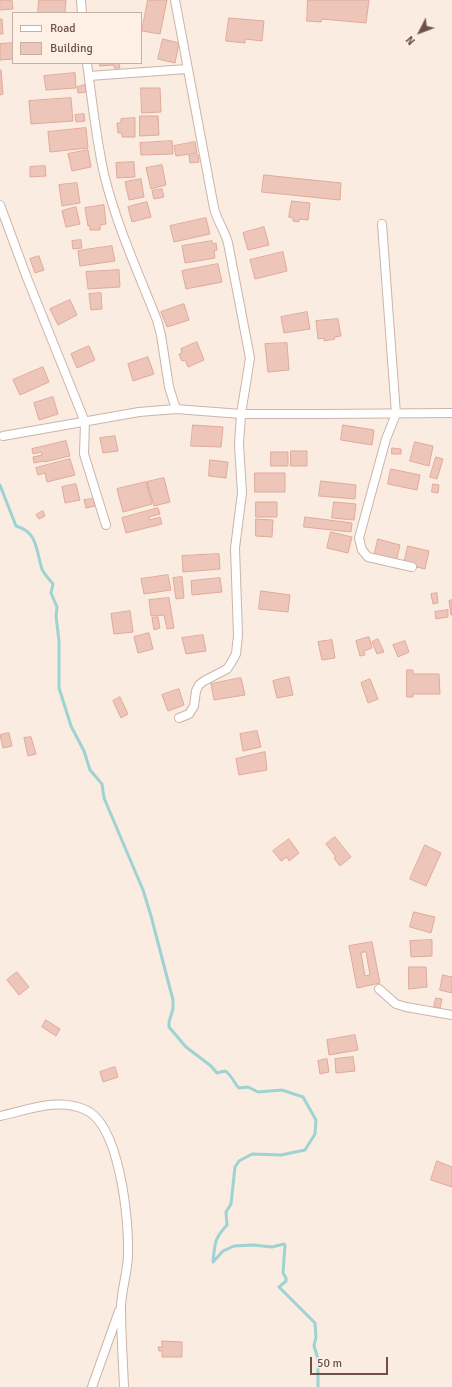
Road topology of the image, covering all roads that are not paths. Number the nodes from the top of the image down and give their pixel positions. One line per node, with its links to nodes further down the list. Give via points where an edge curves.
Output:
1 (81, 0): 3 (street)
2 (175, 0): 5 (street)
3 (82, 12)
4 (87, 64): 6 (street)
5 (187, 69): 6 (street); 11 (street, via 214,208 226,234 250,358)
6 (89, 76): 9 (street, via 104,175 161,336 168,387)
7 (0, 205): 13 (street)
8 (382, 224): 12 (street)
9 (176, 409): 11 (street); 13 (street, via 139,412)
10 (452, 413): 12 (street)
11 (241, 414): 12 (street); 17 (street, via 238,444 242,494 235,548 238,635 236,654 227,668 199,686 194,706 189,714)
12 (396, 414): 16 (street, via 386,439 359,538 362,550 368,557)
13 (85, 422): 14 (street); 15 (street, via 84,454)
14 (3, 436)
15 (106, 525)
16 (412, 568)
17 (179, 718)
18 (379, 989): 19 (street, via 396,1004)
19 (452, 1015)
20 (0, 1116): 21 (street, via 44,1105 66,1105 87,1111 95,1116 105,1129 118,1164 128,1228 128,1256)
21 (121, 1306): 22 (street); 23 (street)
22 (92, 1387)
23 (124, 1387)

